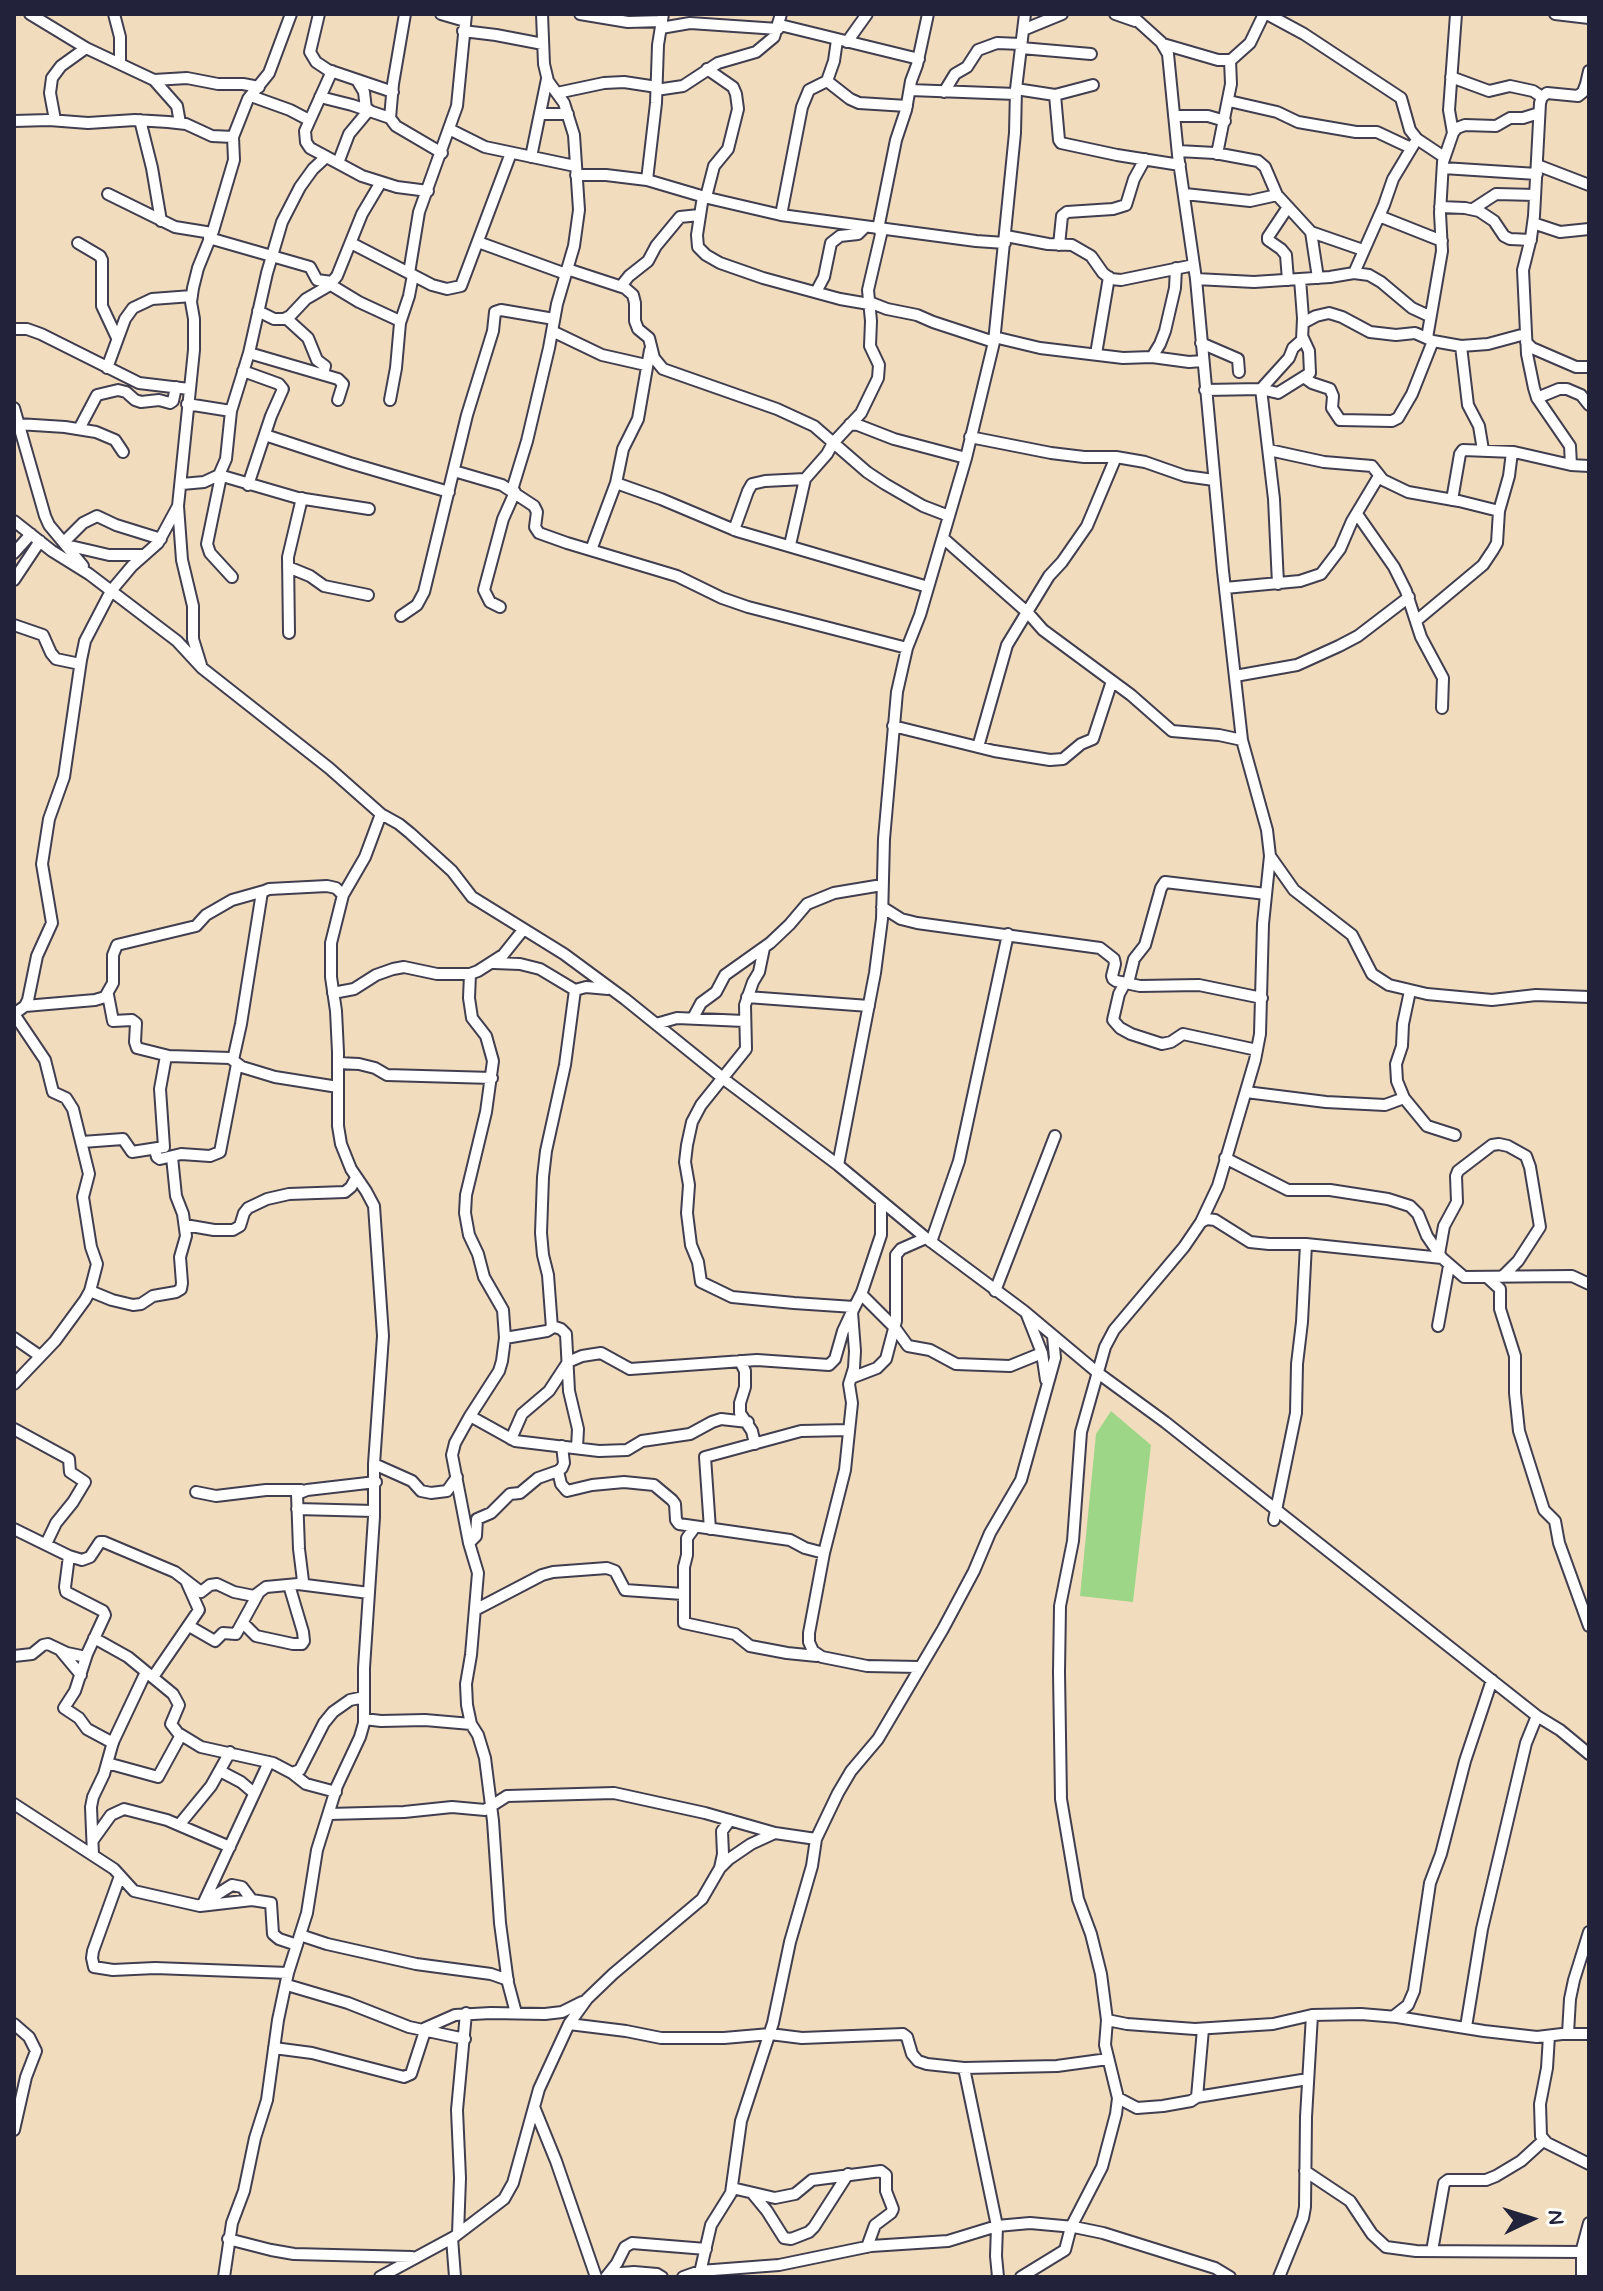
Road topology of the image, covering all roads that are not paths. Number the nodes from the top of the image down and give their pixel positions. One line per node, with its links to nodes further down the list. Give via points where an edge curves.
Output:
1 (30, 14): 29 (street)
2 (114, 14): 33 (street)
3 (291, 14): 43 (street)
4 (319, 14): 35 (street, via 310,52)
5 (405, 14): 46 (street)
6 (441, 14): 21 (street)
7 (542, 14): 26 (street)
8 (580, 14): 18 (street)
9 (867, 14): 25 (street)
10 (928, 14): 31 (street)
11 (1025, 14): 24 (street)
12 (1062, 14): 24 (street)
13 (1115, 14): 23 (street)
14 (1130, 14): 23 (street)
15 (1266, 14): 32 (street, via 1250,43); 66 (street, via 1388,88 1401,98)
16 (1456, 14): 37 (street)
17 (1555, 14): 19 (street)
18 (630, 18): 20 (street)
19 (1589, 18)
20 (662, 21): 22 (street); 44 (street)
21 (465, 22): 26 (street); 70 (street, via 457,106)
22 (780, 23): 25 (street); 34 (street, via 774,37 756,52)
23 (1140, 24): 27 (street)
24 (1023, 30): 28 (street)
25 (842, 41): 31 (street); 40 (street)
26 (543, 44): 38 (street)
27 (1163, 44): 32 (street); 61 (street)
28 (1021, 46): 30 (street); 47 (street, via 997,43 978,50); 48 (street)
29 (86, 48): 33 (street); 63 (street, via 52,78)
30 (1091, 54)
31 (919, 59): 45 (street)
32 (1230, 60): 55 (street)
33 (120, 64): 39 (street)
34 (707, 69): 44 (street, via 683,86); 95 (street, via 733,87 738,109 728,149 714,166)
35 (332, 71): 41 (street); 53 (street)
36 (1589, 71): 51 (street)
37 (1451, 77): 54 (street, via 1489,91 1510,86); 71 (street)
38 (547, 79): 49 (street); 59 (street)
39 (154, 80): 43 (street, via 187,78); 69 (street, via 177,106)
40 (827, 81): 56 (street, via 859,103); 100 (street, via 809,90 802,107)
41 (358, 82): 46 (street); 57 (street)
42 (1093, 85): 50 (street)
43 (259, 87): 52 (street)
44 (656, 88): 49 (street, via 604,83); 87 (street)
45 (910, 90): 47 (street); 56 (street)
46 (393, 92): 62 (street)
47 (944, 92): 48 (street)
48 (1016, 92): 50 (street); 109 (street)
49 (557, 93): 60 (street)
50 (1055, 95): 81 (street, via 1061,143)
51 (1585, 95): 54 (street)
52 (251, 96): 65 (street); 72 (street)
53 (320, 97): 57 (street); 65 (street)
54 (1542, 97): 58 (street)
55 (1229, 101): 68 (street); 73 (street, via 1298,122 1377,132)
56 (907, 106): 105 (street)
57 (368, 110): 62 (street); 83 (street, via 349,134)
58 (1539, 113): 71 (street, via 1496,126 1465,125); 85 (street)
59 (541, 114): 60 (street); 80 (street)
60 (568, 114): 86 (street)
61 (1174, 116): 68 (street); 75 (street)
62 (390, 118): 76 (street)
63 (55, 120): 64 (street); 67 (street)
64 (140, 120): 69 (street); 102 (street)
65 (309, 120): 79 (street, via 306,142)
66 (1406, 120): 73 (street); 74 (street)
67 (14, 121)
68 (1225, 121): 78 (street)
69 (180, 123): 72 (street, via 212,136)
70 (449, 129): 76 (street); 77 (street)
71 (1453, 133): 82 (street)
72 (233, 137): 108 (street, via 234,160)
73 (1395, 142): 74 (street)
74 (1414, 144): 82 (street); 101 (street)
75 (1178, 151): 78 (street); 84 (street)
76 (442, 153): 90 (street)
77 (511, 153): 80 (street); 112 (street)
78 (1217, 154): 93 (street, via 1258,161)
79 (326, 157): 83 (street); 117 (street, via 300,187)
80 (531, 157): 86 (street)
81 (1145, 159): 84 (street); 115 (street, via 1126,205 1067,212)
82 (1444, 162): 85 (street); 97 (street)
83 (338, 163): 88 (street)
84 (1180, 165): 92 (street)
85 (1537, 170): 89 (street); 94 (street)
86 (576, 171): 87 (street); 120 (street, via 579,210)
87 (647, 180): 95 (street)
88 (381, 182): 90 (street); 114 (street)
89 (1589, 185)
90 (428, 191): 122 (street, via 414,234)
91 (108, 194): 102 (street)
92 (1185, 194): 93 (street, via 1250,201); 118 (street)
93 (1277, 195): 96 (street)
94 (1535, 195): 98 (street, via 1496,194); 103 (street)
95 (704, 197): 99 (street); 100 (street)
96 (1288, 207): 107 (street); 126 (street, via 1268,240 1286,255)
97 (1440, 207): 98 (street); 111 (street)
98 (1473, 209): 110 (street, via 1494,221 1504,236)
99 (699, 215): 128 (street, via 680,217 648,261); 129 (street, via 698,247 706,255)
100 (781, 215): 104 (street)
101 (1379, 216): 111 (street); 116 (street)
102 (161, 221): 108 (street)
103 (1533, 223): 106 (street, via 1560,232); 110 (street)
104 (865, 227): 105 (street); 129 (street, via 831,243)
105 (880, 229): 109 (street); 131 (street)
106 (1589, 229)
107 (1311, 232): 116 (street); 124 (street)
108 (211, 236): 117 (street); 130 (street)
109 (1005, 240): 115 (street); 144 (street)
110 (1531, 240): 142 (street, via 1523,270)
111 (1442, 241): 133 (street)
112 (478, 242): 120 (street); 122 (street, via 461,286 447,289)
113 (78, 243): 140 (street, via 102,260 102,306)
114 (351, 243): 122 (street); 127 (street)
115 (1059, 245): 123 (street, via 1081,249)
116 (1363, 250): 121 (street)
117 (273, 255): 127 (street, via 310,267 317,280); 132 (street)
118 (1194, 265): 119 (street); 125 (street)
119 (1176, 268): 123 (street, via 1121,280); 150 (street, via 1165,331)
120 (566, 272): 128 (street); 137 (street)
121 (1354, 273): 124 (street); 133 (street, via 1369,275 1412,308)
122 (411, 274): 135 (street)
123 (1109, 277): 149 (street)
124 (1318, 278): 126 (street)
125 (1196, 279): 126 (street); 145 (street)
126 (1294, 279): 136 (street)
127 (328, 284): 134 (street); 135 (street)
128 (621, 286): 146 (street, via 633,295 638,329)
129 (816, 292): 131 (street)
130 (192, 296): 140 (street, via 162,297 133,308); 160 (street)
131 (869, 303): 144 (street); 171 (street, via 870,346 879,373 872,394)
132 (258, 311): 134 (street); 148 (street)
133 (1429, 313): 139 (street); 143 (street)
134 (286, 318): 157 (street, via 308,338 325,366)
135 (400, 321): 165 (street)
136 (1303, 323): 139 (street, via 1329,313 1370,332); 141 (street)
137 (553, 325): 152 (street, via 602,355); 184 (street, via 495,312); 192 (street)
138 (14, 329): 154 (street, via 41,334)
139 (1414, 333): 143 (street)
140 (117, 338): 154 (street)
141 (1303, 338): 158 (street, via 1311,359); 161 (street)
142 (1525, 338): 147 (street); 153 (street, via 1532,348 1576,367); 163 (street)
143 (1430, 339): 147 (street); 158 (street, via 1412,394 1392,421 1340,420 1330,389)
144 (994, 340): 149 (street); 174 (street)
145 (1201, 343): 151 (street); 156 (street, via 1238,359)
146 (652, 345): 152 (street); 175 (street, via 663,369 790,415 820,429)
147 (1461, 346): 177 (street, via 1468,405)
148 (249, 353): 155 (street); 157 (street)
149 (1096, 354): 150 (street)
150 (1152, 357): 151 (street)
151 (1203, 361): 162 (street)
152 (646, 365): 189 (street, via 638,419 623,449)
153 (1589, 367)
154 (107, 368): 159 (street, via 139,383)
155 (243, 371): 169 (street); 173 (street, via 283,389)
156 (1239, 372)
157 (323, 374): 164 (street, via 343,384)
158 (1305, 378): 161 (street, via 1278,393)
159 (176, 387): 160 (street); 172 (street, via 170,403 141,402 118,390 97,395)
160 (189, 389): 166 (street)
161 (1261, 389): 162 (street); 176 (street)
162 (1205, 390): 188 (street)
163 (1537, 398): 167 (street, via 1567,389); 182 (street, via 1570,446)
164 (338, 400)
165 (390, 400)
166 (187, 404): 169 (street); 190 (street)
167 (1589, 405)
168 (14, 408): 170 (street)
169 (231, 411): 185 (street)
170 (18, 424): 172 (street); 206 (street, via 45,516)
171 (850, 424): 175 (street); 181 (street)
172 (79, 429): 178 (street, via 108,436)
173 (265, 435): 191 (street); 193 (street)
174 (970, 437): 180 (street, via 1051,453); 181 (street)
175 (833, 443): 187 (street); 200 (street, via 908,499)
176 (1269, 450): 186 (street, via 1372,466); 215 (street)
177 (1483, 450): 179 (street); 195 (street, via 1461,452)
178 (123, 452)
179 (1512, 452): 182 (street); 198 (street)
180 (1116, 457): 188 (street); 222 (street, via 1087,526)
181 (966, 458): 200 (street)
182 (1571, 465): 183 (street)
183 (1589, 466)
184 (454, 471): 192 (street); 193 (street)
185 (220, 475): 190 (street); 191 (street); 213 (street, via 207,544)
186 (1379, 476): 195 (street, via 1408,492); 199 (street)
187 (805, 479): 202 (street, via 752,484); 207 (street)
188 (1214, 480): 217 (street)
189 (616, 483): 202 (street); 208 (street)
190 (182, 484): 196 (street)
191 (248, 485): 194 (street)
192 (513, 491): 208 (street, via 536,507 539,533); 221 (street, via 484,590)
193 (449, 492): 223 (street, via 424,592)
194 (302, 498): 197 (street); 211 (street)
195 (1452, 500): 198 (street)
196 (178, 506): 205 (street); 229 (street, via 193,639)
197 (369, 509)
198 (1499, 511): 224 (street, via 1497,543 1483,565)
199 (1357, 514): 215 (street, via 1321,574); 220 (street)
200 (949, 516): 204 (street)
201 (14, 521): 203 (street)
202 (734, 530): 207 (street)
203 (35, 538): 209 (street); 212 (street); 214 (street)
204 (943, 538): 216 (street); 222 (street)
205 (161, 539): 206 (street, via 97,516); 210 (street)
206 (65, 544): 210 (street, via 109,555); 212 (street)
207 (790, 545): 216 (street)
208 (591, 550): 227 (street, via 677,576 748,607)
209 (14, 553)
210 (143, 555): 218 (street)
211 (288, 567): 219 (street, via 324,586); 226 (street)
212 (89, 574): 218 (street)
213 (232, 577)
214 (14, 580)
215 (1278, 584): 217 (street)
216 (928, 587): 227 (street)
217 (1225, 588): 230 (street)
218 (111, 591): 228 (street, via 85,641); 229 (street, via 177,641)
219 (368, 595)
220 (1409, 597): 224 (street); 230 (street, via 1339,646 1297,665)
221 (500, 607)
222 (1028, 613): 231 (street); 235 (street, via 1007,645)
223 (401, 616)
224 (1416, 621): 232 (street, via 1443,678)
225 (14, 625): 228 (street, via 42,633 56,659)
226 (289, 633)
227 (907, 648): 233 (street)
228 (80, 664): 257 (street, via 64,777 49,819 42,864 52,923 37,956)
229 (202, 668): 236 (street)
230 (1235, 676): 234 (street)
231 (1112, 681): 234 (street, via 1172,731); 235 (street, via 1093,739 1063,759)
232 (1442, 708)
233 (893, 726): 235 (street); 238 (street)
234 (1242, 740): 237 (street)
235 (978, 747)
236 (381, 814): 241 (street); 243 (street, via 436,856 472,897)
237 (1270, 856): 240 (street); 251 (street, via 1294,890 1352,935 1372,974)
238 (882, 885): 242 (street); 245 (street, via 834,893 807,904)
239 (264, 891): 241 (street, via 327,886); 253 (street, via 232,900 196,926 117,945); 265 (street)
240 (1266, 894): 248 (street, via 1165,882); 256 (street)
241 (343, 895): 252 (street, via 331,943)
242 (882, 907): 244 (street, via 917,923); 258 (street)
243 (523, 930): 246 (street); 250 (street)
244 (1008, 934): 248 (street, via 1100,948 1114,959 1113,979); 283 (street, via 959,1161)
245 (764, 948): 254 (street); 260 (street, via 725,975)
246 (492, 963): 247 (street); 249 (street, via 540,969)
247 (470, 974): 252 (street, via 404,967); 268 (street, via 470,1010 493,1055)
248 (1127, 983): 256 (street, via 1199,985); 263 (street, via 1113,1020 1131,1034 1162,1044 1183,1034)
249 (575, 990): 250 (street); 294 (street, via 543,1177 543,1255)
250 (612, 990): 262 (street)
251 (1410, 991): 255 (street, via 1492,1000); 271 (street, via 1395,1074)
252 (333, 993): 266 (street)
253 (108, 995): 257 (street); 264 (street, via 112,1020 136,1023 136,1047)
254 (747, 997): 258 (street); 261 (street)
255 (1589, 997)
256 (1262, 998): 263 (street)
257 (25, 1006): 259 (street)
258 (869, 1006): 278 (street)
259 (14, 1014): 274 (street, via 45,1060 53,1092 73,1109)
260 (693, 1018): 261 (street); 262 (street)
261 (744, 1021): 267 (street, via 746,1049)
262 (656, 1024): 267 (street)
263 (1257, 1050): 270 (street)
264 (166, 1056): 265 (street, via 226,1057); 275 (street, via 160,1089 165,1145)
265 (235, 1062): 269 (street, via 287,1080); 276 (street, via 220,1152)
266 (338, 1063): 268 (street, via 359,1064 387,1075); 269 (street)
267 (721, 1077): 278 (street); 292 (street, via 695,1117 685,1158 687,1213 701,1282 739,1298)
268 (492, 1078): 299 (street, via 465,1213 484,1277 503,1310)
269 (338, 1087): 279 (street, via 341,1144)
270 (1246, 1092): 271 (street, via 1385,1105); 277 (street)
271 (1404, 1098): 272 (street, via 1429,1128)
272 (1455, 1135)
273 (1055, 1136): 290 (street)
274 (82, 1142): 275 (street, via 123,1139 132,1152); 289 (street, via 89,1174 83,1197 97,1264)
275 (155, 1150): 276 (street, via 158,1158)
276 (172, 1157): 282 (street)
277 (1225, 1158): 281 (street); 285 (street, via 1288,1190 1330,1190 1410,1206)
278 (838, 1165): 280 (street)
279 (356, 1178): 282 (street, via 345,1192 267,1199 248,1208 233,1230); 316 (street, via 374,1206 380,1272 383,1336)
280 (881, 1202): 283 (street); 291 (street, via 881,1235)
281 (1201, 1222): 284 (street, via 1215,1220 1250,1242); 304 (street, via 1114,1330)
282 (185, 1225): 289 (street, via 179,1290 133,1305)
283 (928, 1240): 290 (street); 296 (street, via 896,1255)
284 (1306, 1244): 285 (street); 324 (street, via 1296,1413)
285 (1443, 1259): 286 (street, via 1444,1226 1457,1202 1458,1171 1492,1145 1508,1146 1526,1156 1541,1223); 287 (street, via 1464,1277); 295 (street)
286 (1502, 1277): 287 (street); 288 (street, via 1572,1276)
287 (1488, 1278): 340 (street, via 1500,1289 1500,1309 1515,1356 1523,1442)
288 (1589, 1284)
289 (90, 1291): 301 (street)
290 (995, 1291): 293 (street)
291 (861, 1294): 292 (street); 296 (street)
292 (853, 1309): 302 (street, via 832,1364); 305 (street)
293 (1026, 1313): 297 (street); 300 (street)
294 (552, 1326): 299 (street); 303 (street, via 566,1334)
295 (1438, 1326)
296 (895, 1328): 300 (street, via 908,1346 963,1365 1010,1366); 305 (street, via 882,1364)
297 (1053, 1336): 304 (street); 306 (street, via 1055,1358)
298 (14, 1338): 301 (street)
299 (505, 1338): 308 (street, via 499,1371)
300 (1042, 1353): 306 (street)
301 (40, 1356): 307 (street)
302 (740, 1361): 303 (street, via 630,1369 601,1353); 309 (street, via 745,1387 740,1413)
303 (568, 1362): 312 (street, via 549,1391 522,1414); 315 (street)
304 (1098, 1373): 324 (street); 388 (street, via 1081,1432 1073,1541 1062,1589 1059,1740 1061,1799 1075,1886 1101,1974)
305 (851, 1378): 311 (street)
306 (1047, 1383): 346 (street, via 1021,1480)
307 (14, 1384)
308 (470, 1416): 312 (street); 318 (street, via 453,1451)
309 (748, 1422): 313 (street); 315 (street, via 721,1419 690,1434 642,1441 627,1450)
310 (14, 1429): 329 (street, via 69,1459 70,1472 85,1482)
311 (848, 1430): 313 (street, via 801,1431); 330 (street, via 845,1470)
312 (511, 1439): 314 (street)
313 (755, 1444): 327 (street, via 704,1458)
314 (562, 1446): 315 (street); 317 (street, via 564,1463)
315 (577, 1448)
316 (374, 1464): 318 (street, via 431,1493 447,1491); 319 (street)
317 (558, 1471): 325 (street, via 569,1491 624,1482 654,1485 675,1504 677,1523); 328 (street, via 510,1494 477,1519 476,1536)
318 (457, 1477): 328 (street)
319 (376, 1482): 320 (street); 323 (street)
320 (307, 1490): 321 (street, via 216,1496); 322 (street, via 296,1495)
321 (196, 1492)
322 (297, 1509): 323 (street); 333 (street, via 304,1577)
323 (374, 1511): 334 (street)
324 (1275, 1515): 349 (street)
325 (695, 1527): 327 (street); 336 (street, via 687,1538)
326 (14, 1529): 329 (street)
327 (710, 1529): 330 (street, via 790,1540)
328 (469, 1543): 337 (street, via 478,1573)
329 (46, 1544): 331 (street)
330 (824, 1553): 344 (street, via 809,1633)
331 (69, 1556): 332 (street, via 88,1559 104,1542 154,1561); 341 (street, via 66,1592 105,1614)
332 (186, 1581): 335 (street, via 201,1592 217,1584); 339 (street, via 199,1609)
333 (294, 1584): 334 (street); 335 (street, via 266,1587); 338 (street, via 302,1644 264,1639)
334 (369, 1593): 350 (street)
335 (258, 1594): 338 (street)
336 (683, 1594): 337 (street, via 625,1590 615,1571 607,1568 553,1572); 344 (street, via 686,1624 735,1634 750,1646)
337 (475, 1610): 353 (street, via 466,1684)
338 (243, 1623): 339 (street, via 236,1634 223,1633 215,1641)
339 (189, 1626): 348 (street)
340 (1589, 1626)
341 (94, 1638): 345 (street); 348 (street)
342 (59, 1649): 343 (street, via 46,1644 32,1654); 345 (street); 347 (street)
343 (14, 1656)
344 (817, 1656): 346 (street, via 867,1666)
345 (86, 1657): 347 (street)
346 (919, 1667): 370 (street, via 878,1739 851,1771)
347 (81, 1675): 355 (street, via 64,1708)
348 (150, 1675): 354 (street, via 179,1703 171,1724); 355 (street)
349 (1492, 1680): 351 (street); 387 (street, via 1430,1883 1414,1991 1408,2005)
350 (364, 1697): 352 (street); 361 (street, via 333,1712 300,1770)
351 (1537, 1716): 357 (street); 391 (street, via 1482,1929)
352 (364, 1719): 353 (street); 362 (street)
353 (471, 1724): 365 (street, via 485,1758)
354 (181, 1735): 356 (street, via 201,1747); 359 (street, via 158,1777)
355 (113, 1743): 359 (street)
356 (230, 1752): 358 (street); 360 (street)
357 (1589, 1754)
358 (269, 1762): 361 (street); 363 (street)
359 (107, 1763): 371 (street, via 91,1807)
360 (220, 1771): 363 (street); 368 (street)
361 (292, 1773): 362 (street, via 306,1784)
362 (336, 1792): 366 (street)
363 (254, 1793): 372 (street)
364 (14, 1804): 373 (street)
365 (491, 1807): 366 (street); 367 (street, via 507,1796 614,1793); 381 (street)
366 (329, 1814): 379 (street)
367 (730, 1820): 369 (street); 374 (street, via 722,1831)
368 (179, 1825): 371 (street, via 124,1809 111,1815); 372 (street)
369 (775, 1833): 370 (street); 374 (street)
370 (816, 1839): 395 (street)
371 (93, 1840): 373 (street)
372 (230, 1847): 377 (street)
373 (93, 1855): 375 (street)
374 (720, 1868): 383 (street, via 702,1899)
375 (120, 1876): 377 (street, via 134,1891); 380 (street, via 93,1951 94,1967)
376 (252, 1900): 377 (street); 377 (street, via 242,1887 232,1885); 379 (street, via 271,1903 273,1934)
377 (201, 1905)
378 (1589, 1932): 394 (street, via 1572,1989)
379 (299, 1940): 380 (street); 381 (street)
380 (288, 1973): 382 (street)
381 (508, 1980): 385 (street)
382 (287, 1985): 393 (street); 399 (street)
383 (587, 1999): 385 (street, via 562,2012); 390 (street)
384 (466, 2013): 385 (street); 393 (street); 398 (street)
385 (516, 2013)
386 (1312, 2015): 387 (street); 392 (street); 404 (street)
387 (1394, 2016): 391 (street)
388 (1107, 2020): 392 (street); 400 (street)
389 (14, 2024): 403 (street, via 35,2048)
390 (569, 2024): 395 (street, via 661,2038); 407 (street)
391 (1466, 2027): 397 (street)
392 (1203, 2029): 405 (street)
393 (423, 2030): 398 (street); 399 (street, via 412,2072 404,2077)
394 (1568, 2033): 396 (street); 397 (street)
395 (770, 2034): 401 (street, via 903,2034 918,2061); 413 (street, via 741,2121)
396 (1589, 2034)
397 (1549, 2036): 409 (street, via 1540,2104)
398 (465, 2039): 418 (street, via 457,2110 460,2178)
399 (274, 2048): 419 (street, via 267,2100)
400 (1108, 2059): 401 (street); 406 (street)
401 (964, 2068): 416 (street)
402 (14, 2072): 403 (street)
403 (26, 2075): 408 (street)
404 (1308, 2079): 405 (street); 411 (street)
405 (1197, 2097): 406 (street, via 1137,2108)
406 (1118, 2098): 417 (street, via 1102,2167)
407 (534, 2107): 418 (street, via 510,2191); 430 (street)
408 (14, 2130)
409 (1544, 2140): 410 (street); 422 (street, via 1496,2176 1444,2183)
410 (1589, 2164)
411 (1305, 2171): 422 (street, via 1350,2201 1382,2245); 436 (street, via 1303,2218)
412 (848, 2174): 414 (street, via 812,2180 787,2196); 414 (street, via 814,2227 791,2239 784,2238); 420 (street, via 886,2175 893,2211 875,2225)
413 (732, 2188): 414 (street); 421 (street, via 714,2218)
414 (753, 2194)
415 (1589, 2223): 423 (street)
416 (997, 2226): 417 (street); 420 (street, via 948,2241); 433 (street)
417 (1071, 2227): 434 (street, via 1063,2252); 435 (street, via 1215,2268)
418 (455, 2236): 424 (street); 429 (street)
419 (228, 2239): 424 (street, via 294,2254); 427 (street)
420 (867, 2247): 425 (street, via 770,2267)
421 (706, 2249): 425 (street); 426 (street, via 632,2243)
422 (1432, 2251): 423 (street)
423 (1582, 2252): 437 (street)
424 (416, 2257): 428 (street)
425 (700, 2274): 432 (street)
426 (607, 2276): 431 (street)
427 (224, 2277)
428 (380, 2277)
429 (455, 2277)
430 (596, 2277)
431 (662, 2277)
432 (683, 2277)
433 (998, 2277)
434 (1021, 2277)
435 (1230, 2277)
436 (1279, 2277)
437 (1582, 2277)

